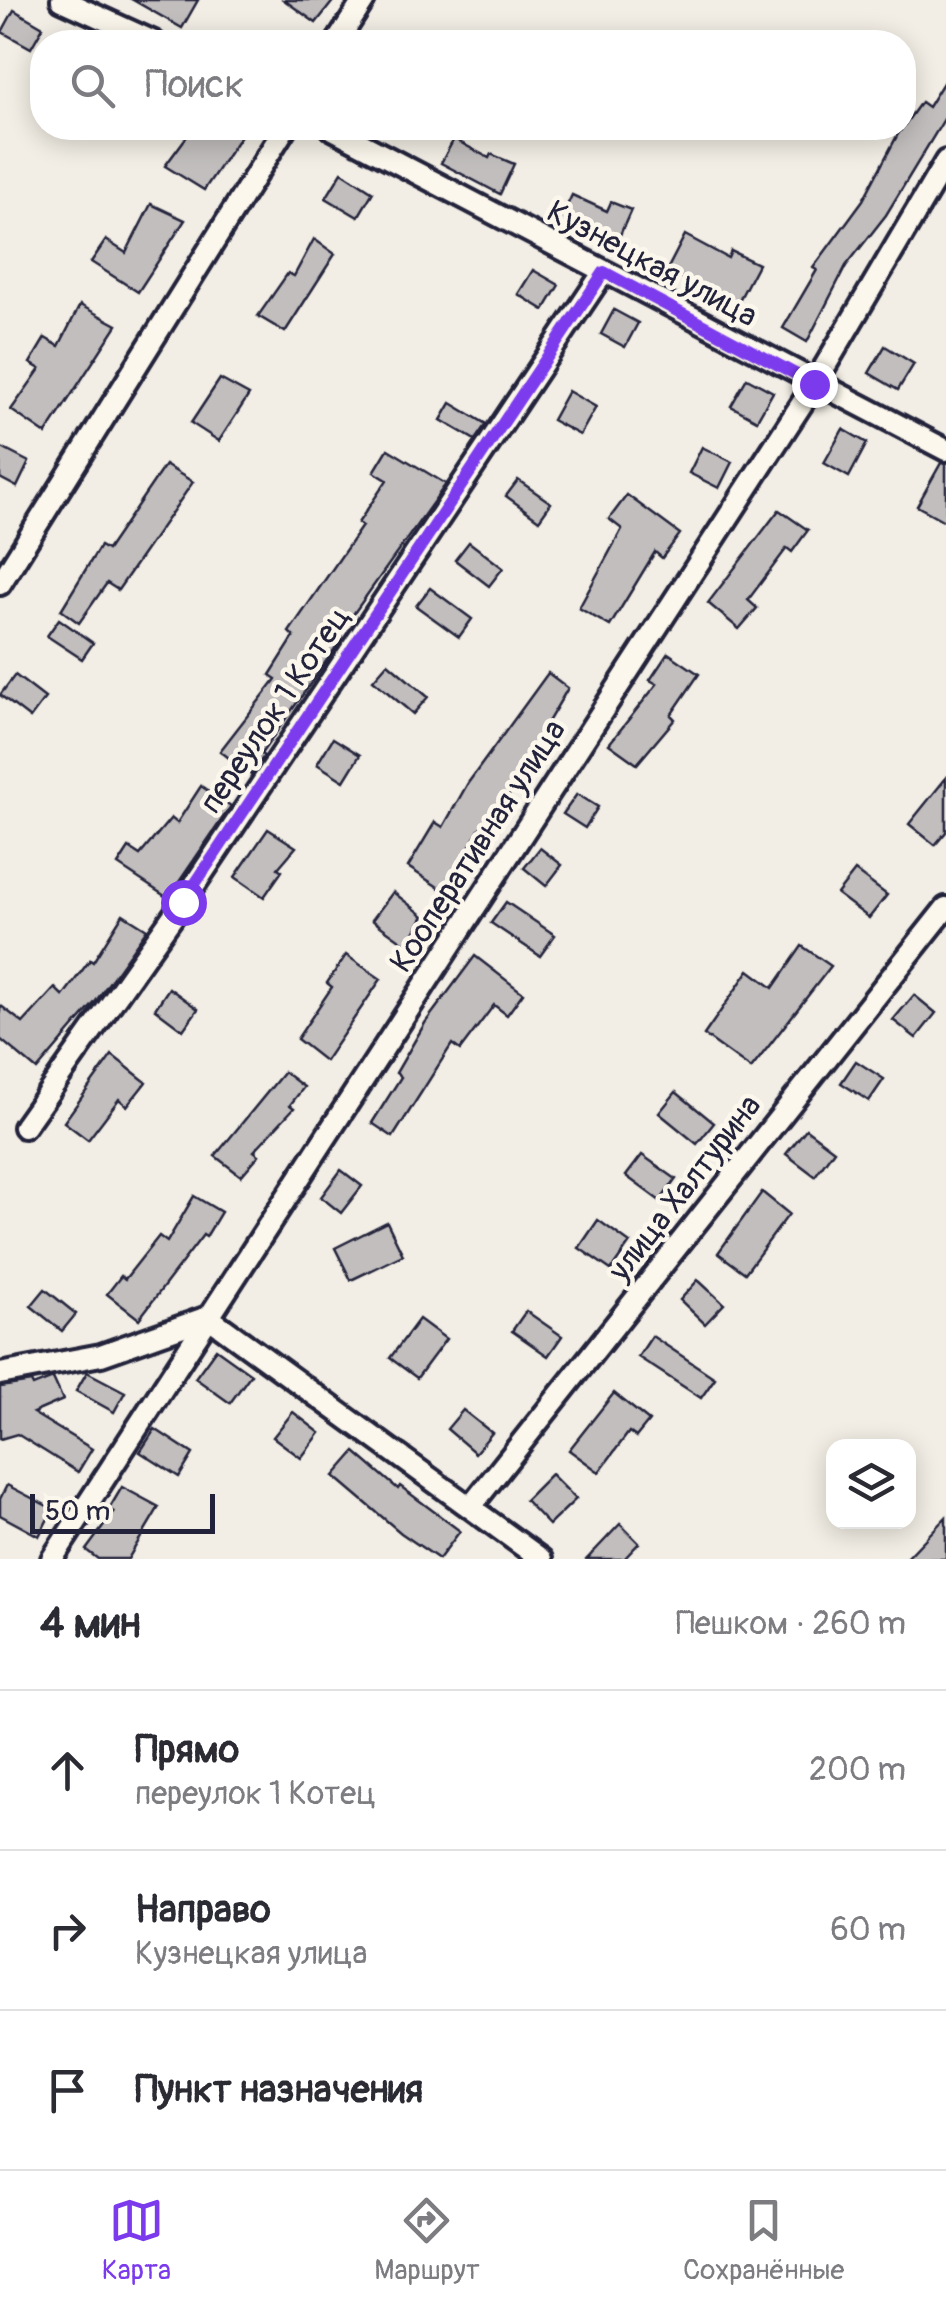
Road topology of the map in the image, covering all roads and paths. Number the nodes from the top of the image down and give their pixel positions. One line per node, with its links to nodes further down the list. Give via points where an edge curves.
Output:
1 (62, 0): 3 (street)
2 (364, 0): 4 (street)
3 (128, 30)
4 (345, 30)
5 (278, 140): 11 (street)
6 (354, 140): 8 (street, Кузнецкая улица)
7 (946, 161): 9 (street, Кооперативная улица)
8 (604, 272): 9 (street, Кузнецкая улица); 13 (street, переулок 1 Котец, via 183,902)
9 (814, 384): 10 (street, Кузнецкая улица); 14 (street, Кооперативная улица)
10 (946, 450)
11 (0, 584)
12 (946, 908): 16 (street, улица Халтурина)
13 (24, 1126)
14 (208, 1317): 15 (street, via 101,1355); 16 (street); 17 (street, Кооперативная улица)
15 (0, 1374)
16 (472, 1504): 18 (street)
17 (52, 1559)
18 (541, 1559)

